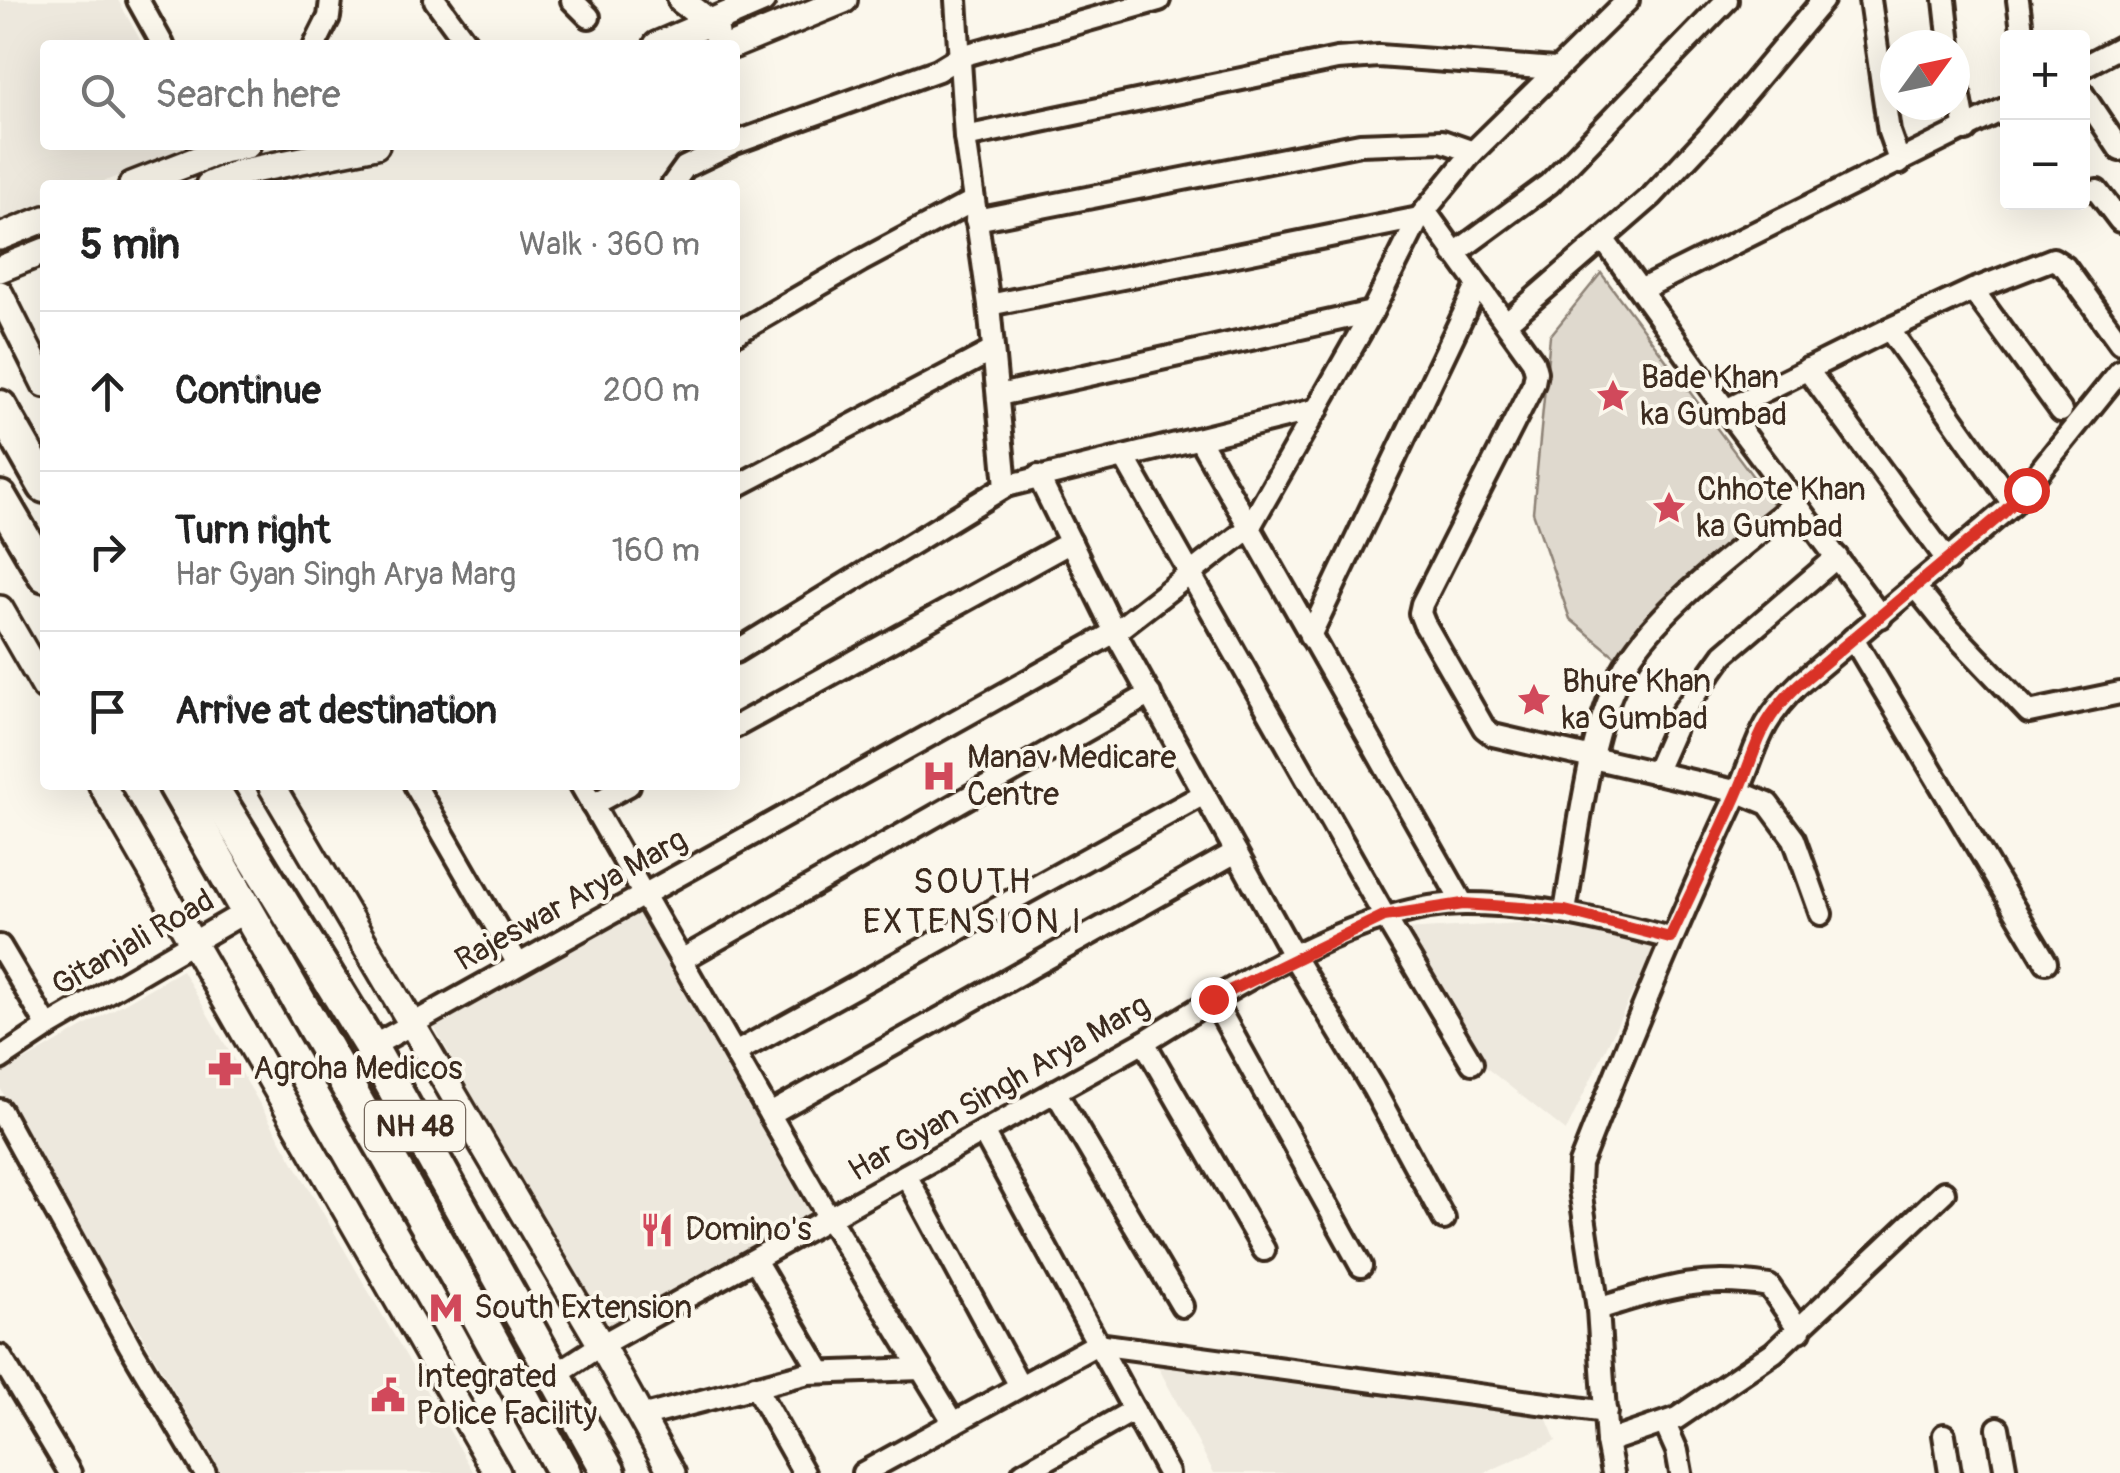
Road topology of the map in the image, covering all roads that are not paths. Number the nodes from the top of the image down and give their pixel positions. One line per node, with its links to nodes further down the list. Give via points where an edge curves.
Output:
1 (138, 0): 20 (street)
2 (331, 0): 21 (street)
3 (435, 0): 22 (street)
4 (572, 0): 16 (street)
5 (681, 0): 17 (street)
6 (762, 0): 17 (street)
7 (844, 0): 25 (street)
8 (956, 0): 27 (street)
9 (1159, 0): 27 (street)
10 (1628, 0): 29 (street)
11 (1727, 0): 55 (street, via 1549,184)
12 (1823, 0): 53 (street, via 1711,132)
13 (1870, 0): 42 (street, via 1889,132)
14 (1945, 0): 18 (street)
15 (2018, 0): 19 (street)
16 (589, 17)
17 (708, 21): 23 (street); 24 (street)
18 (1948, 30)
19 (2022, 30)
20 (160, 40)
21 (318, 40)
22 (464, 40)
23 (668, 40)
24 (721, 40)
25 (740, 43)
26 (2120, 47): 28 (street)
27 (961, 56): 34 (street); 35 (street)
28 (2090, 63)
29 (1556, 69): 34 (street, via 1337,59); 41 (street)
30 (2090, 105): 40 (street)
31 (2000, 111): 33 (street)
32 (1964, 120): 33 (street)
33 (1966, 130): 42 (street)
34 (966, 138): 48 (street)
35 (740, 141)
36 (222, 150): 44 (street)
37 (231, 150): 43 (street)
38 (351, 150): 43 (street)
39 (720, 150): 46 (street, via 685,166)
40 (2120, 150)
41 (1474, 152): 48 (street, via 1442,141 1360,144); 49 (street)
42 (1900, 163): 58 (street)
43 (238, 173): 45 (street)
44 (145, 180)
45 (221, 180)
46 (675, 180)
47 (2097, 191): 51 (street)
48 (974, 210): 61 (street); 65 (street)
49 (1422, 214): 55 (street); 61 (street); 62 (street)
50 (40, 221): 52 (street)
51 (2120, 221)
52 (0, 237)
53 (1604, 240): 58 (street); 63 (street)
54 (40, 253): 56 (street)
55 (1454, 254): 57 (street)
56 (0, 270)
57 (1477, 286): 63 (street); 95 (street)
58 (1640, 290): 74 (street)
59 (1973, 290): 64 (street); 66 (street, via 2053,259); 75 (street)
60 (0, 294): 70 (street)
61 (989, 305): 67 (street)
62 (1372, 312): 71 (street); 73 (street)
63 (1507, 322): 102 (street, via 1533,361 1534,383 1420,614 1484,728)
64 (1889, 328): 68 (street); 84 (street)
65 (740, 329)
66 (2120, 342)
67 (992, 352): 71 (street); 80 (street)
68 (1807, 368): 74 (street); 88 (street)
69 (2120, 371): 84 (street)
70 (40, 374)
71 (998, 396): 81 (street)
72 (0, 408): 79 (main road)
73 (1318, 408): 76 (street); 85 (street)
74 (1726, 410): 83 (street)
75 (2061, 411)
76 (1200, 440): 77 (street); 85 (street)
77 (1124, 457): 78 (street); 90 (street)
78 (1038, 476): 81 (street); 86 (street)
79 (40, 477)
80 (740, 483)
81 (1006, 486): 97 (street)
82 (0, 498): 89 (main road)
83 (1796, 502): 87 (street); 102 (street, via 1632,654 1613,689)
84 (2013, 504): 88 (street)
85 (1249, 528): 90 (street, Rajeswar Arya Marg); 95 (street)
86 (1071, 542): 94 (street); 101 (street)
87 (1837, 557): 93 (street); 103 (street, via 1724,654 1681,714)
88 (1948, 561): 91 (street)
89 (40, 566)
90 (1193, 574): 94 (street, Rajeswar Arya Marg); 120 (street)
91 (1916, 588): 93 (street); 99 (street, via 2024,709)
92 (0, 610): 98 (street)
93 (1880, 616): 96 (street)
94 (1116, 632): 100 (street); 115 (street, Rajeswar Arya Marg)
95 (1310, 636): 116 (street)
96 (1854, 638): 111 (street, via 1770,714); 126 (street)
97 (740, 649)
98 (40, 678)
99 (2120, 693)
100 (1150, 694): 112 (street); 125 (street)
101 (740, 724)
102 (1592, 760): 103 (street); 117 (street)
103 (1655, 773): 111 (street)
104 (105, 790): 122 (street)
105 (177, 790): 118 (main road, NH 48)
106 (213, 790): 132 (main road, NH 48)
107 (274, 790): 129 (street)
108 (418, 790): 127 (street)
109 (584, 790): 113 (street)
110 (620, 790): 113 (street)
111 (1739, 792): 119 (street, via 1768,804 1794,839); 121 (street)
112 (1204, 794): 114 (street); 133 (street)
113 (592, 805): 115 (street)
114 (1236, 852): 124 (street); 138 (street)
115 (644, 894): 125 (street); 127 (street, Rajeswar Arya Marg)
116 (1463, 904): 117 (street, Har Gyan Singh Arya Marg); 120 (street, Har Gyan Singh Arya Marg)
117 (1565, 911): 121 (street, Har Gyan Singh Arya Marg)
118 (246, 912): 122 (street, Gitanjali Road); 169 (main road, NH 48)
119 (1821, 914)
120 (1384, 916): 124 (street, Har Gyan Singh Arya Marg); 135 (street)
121 (1670, 938): 148 (street, via 1580,1164)
122 (194, 943): 130 (street, Gitanjali Road); 168 (street)
123 (0, 946): 130 (street)
124 (1294, 957): 128 (street, Har Gyan Singh Arya Marg); 143 (street)
125 (681, 960): 133 (street)
126 (2046, 962)
127 (518, 964): 129 (street, Rajeswar Arya Marg)
128 (1213, 999): 131 (street, Har Gyan Singh Arya Marg); 146 (street)
129 (412, 1023): 132 (street, Rajeswar Arya Marg); 151 (street)
130 (48, 1027): 134 (street, Gitanjali Road)
131 (1144, 1042): 136 (street, Har Gyan Singh Arya Marg); 144 (street)
132 (371, 1047): 155 (main road, NH 48)
133 (735, 1053): 138 (street)
134 (0, 1060)
135 (1472, 1064)
136 (1055, 1092): 139 (street, Har Gyan Singh Arya Marg); 147 (street)
137 (0, 1110): 167 (street)
138 (770, 1114): 142 (street)
139 (982, 1132): 140 (street, Har Gyan Singh Arya Marg); 150 (street)
140 (906, 1175): 142 (street, Har Gyan Singh Arya Marg); 157 (street)
141 (1944, 1192): 149 (street)
142 (830, 1218): 145 (street, Har Gyan Singh Arya Marg); 153 (street)
143 (1444, 1219)
144 (1264, 1250)
145 (754, 1260): 151 (street, Har Gyan Singh Arya Marg); 154 (street)
146 (1361, 1266)
147 (1182, 1306)
148 (1598, 1309): 149 (street, via 1679,1284 1730,1280 1770,1286); 159 (street)
149 (1800, 1331): 162 (street)
150 (1098, 1344): 157 (street); 158 (street); 159 (street)
151 (602, 1345): 155 (street, Har Gyan Singh Arya Marg); 160 (street)
152 (0, 1356): 166 (street)
153 (921, 1370): 154 (street); 161 (street)
154 (821, 1372): 156 (street)
155 (552, 1376): 170 (main road, NH 48)
156 (755, 1386): 160 (street); 172 (street)
157 (1020, 1386): 161 (street)
158 (1134, 1410): 174 (street); 175 (street)
159 (1606, 1412): 165 (street)
160 (641, 1418): 171 (street)
161 (954, 1423): 173 (street)
162 (1665, 1424): 165 (street); 177 (street)
163 (1998, 1428): 179 (street)
164 (1944, 1435): 178 (street)
165 (1607, 1442): 176 (street)
166 (70, 1473)
167 (205, 1473)
168 (497, 1473)
169 (564, 1473)
170 (609, 1473)
171 (672, 1473)
172 (804, 1473)
173 (863, 1473)
174 (1023, 1473)
175 (1168, 1473)
176 (1613, 1473)
177 (1681, 1473)
178 (1950, 1473)
179 (2006, 1473)

